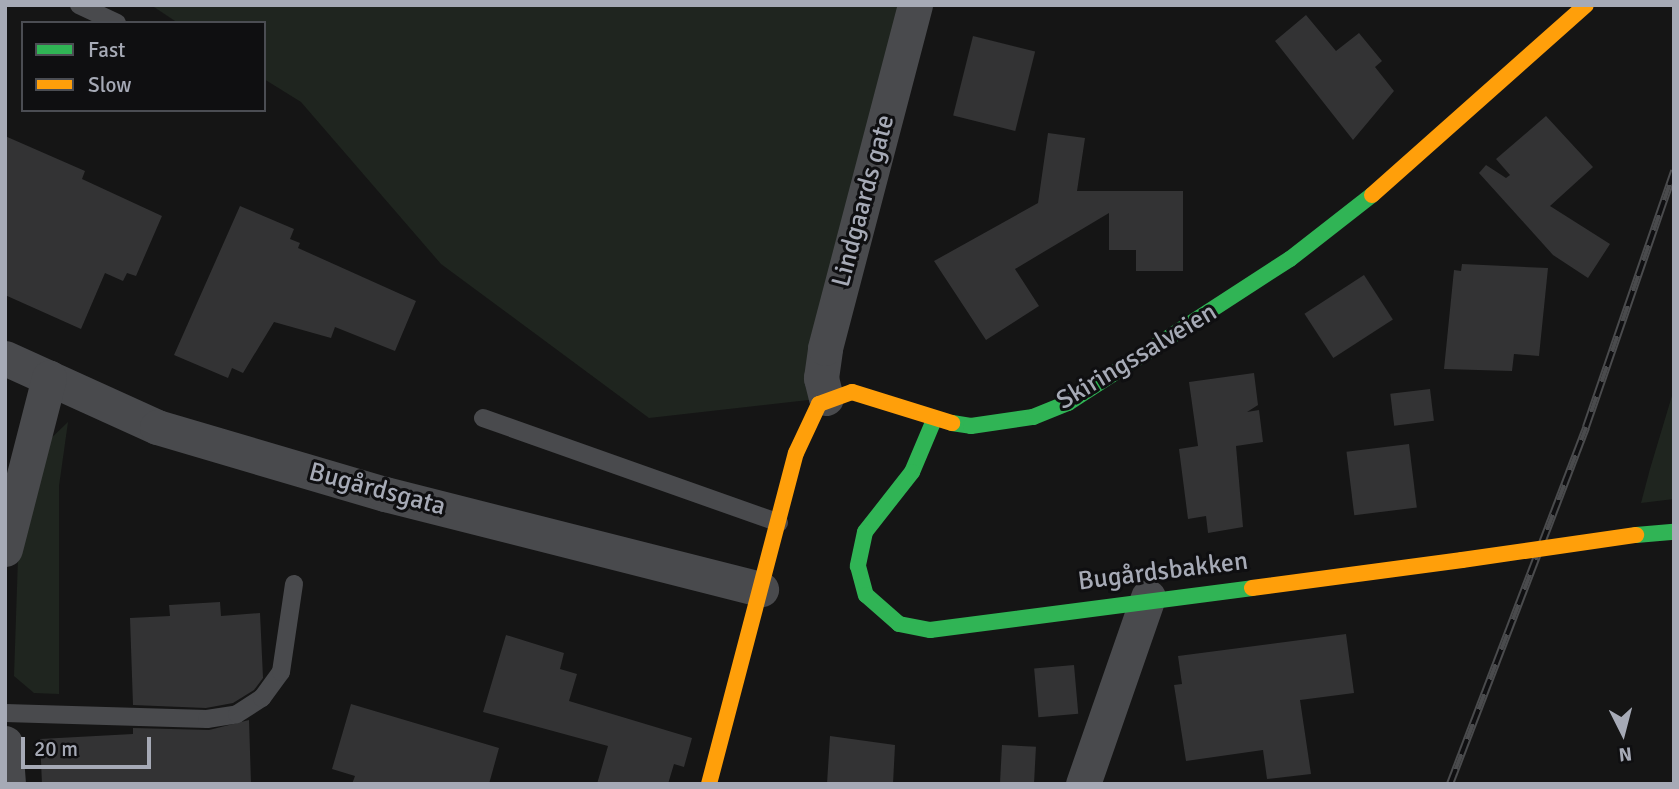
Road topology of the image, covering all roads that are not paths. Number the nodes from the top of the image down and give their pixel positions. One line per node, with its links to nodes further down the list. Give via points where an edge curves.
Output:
1 (79, 5): 4 (lane)
2 (915, 5): 7 (street, Lindgaards gate, via 825,348 821,378)
3 (1586, 5): 9 (main road, Skiringssalveien, via 1419,157 1209,315 1068,402 1033,417 991,425)
4 (113, 21)
5 (5, 358): 6 (street, Bugårdsgata)
6 (49, 378): 12 (street); 14 (street, Bugårdsgata, via 157,427 385,494)
7 (826, 398): 9 (main road, Skiringssalveien, via 852,392); 10 (main road, via 812,413 796,453)
8 (483, 418): 10 (lane)
9 (934, 420): 15 (main road, Bugårdsbakken, via 912,472 865,532 858,566 866,595 880,612 899,624 930,630)
10 (779, 523): 14 (main road)
11 (1674, 532): 15 (main road, Bugårdsbakken, bridge)
12 (5, 549)
13 (294, 584): 16 (lane, via 281,672 262,698 237,714 207,719)
14 (761, 589): 19 (main road)
15 (1148, 597): 20 (street)
16 (5, 713)
17 (5, 743): 18 (street)
18 (8, 784)
19 (709, 784)
20 (1083, 784)

